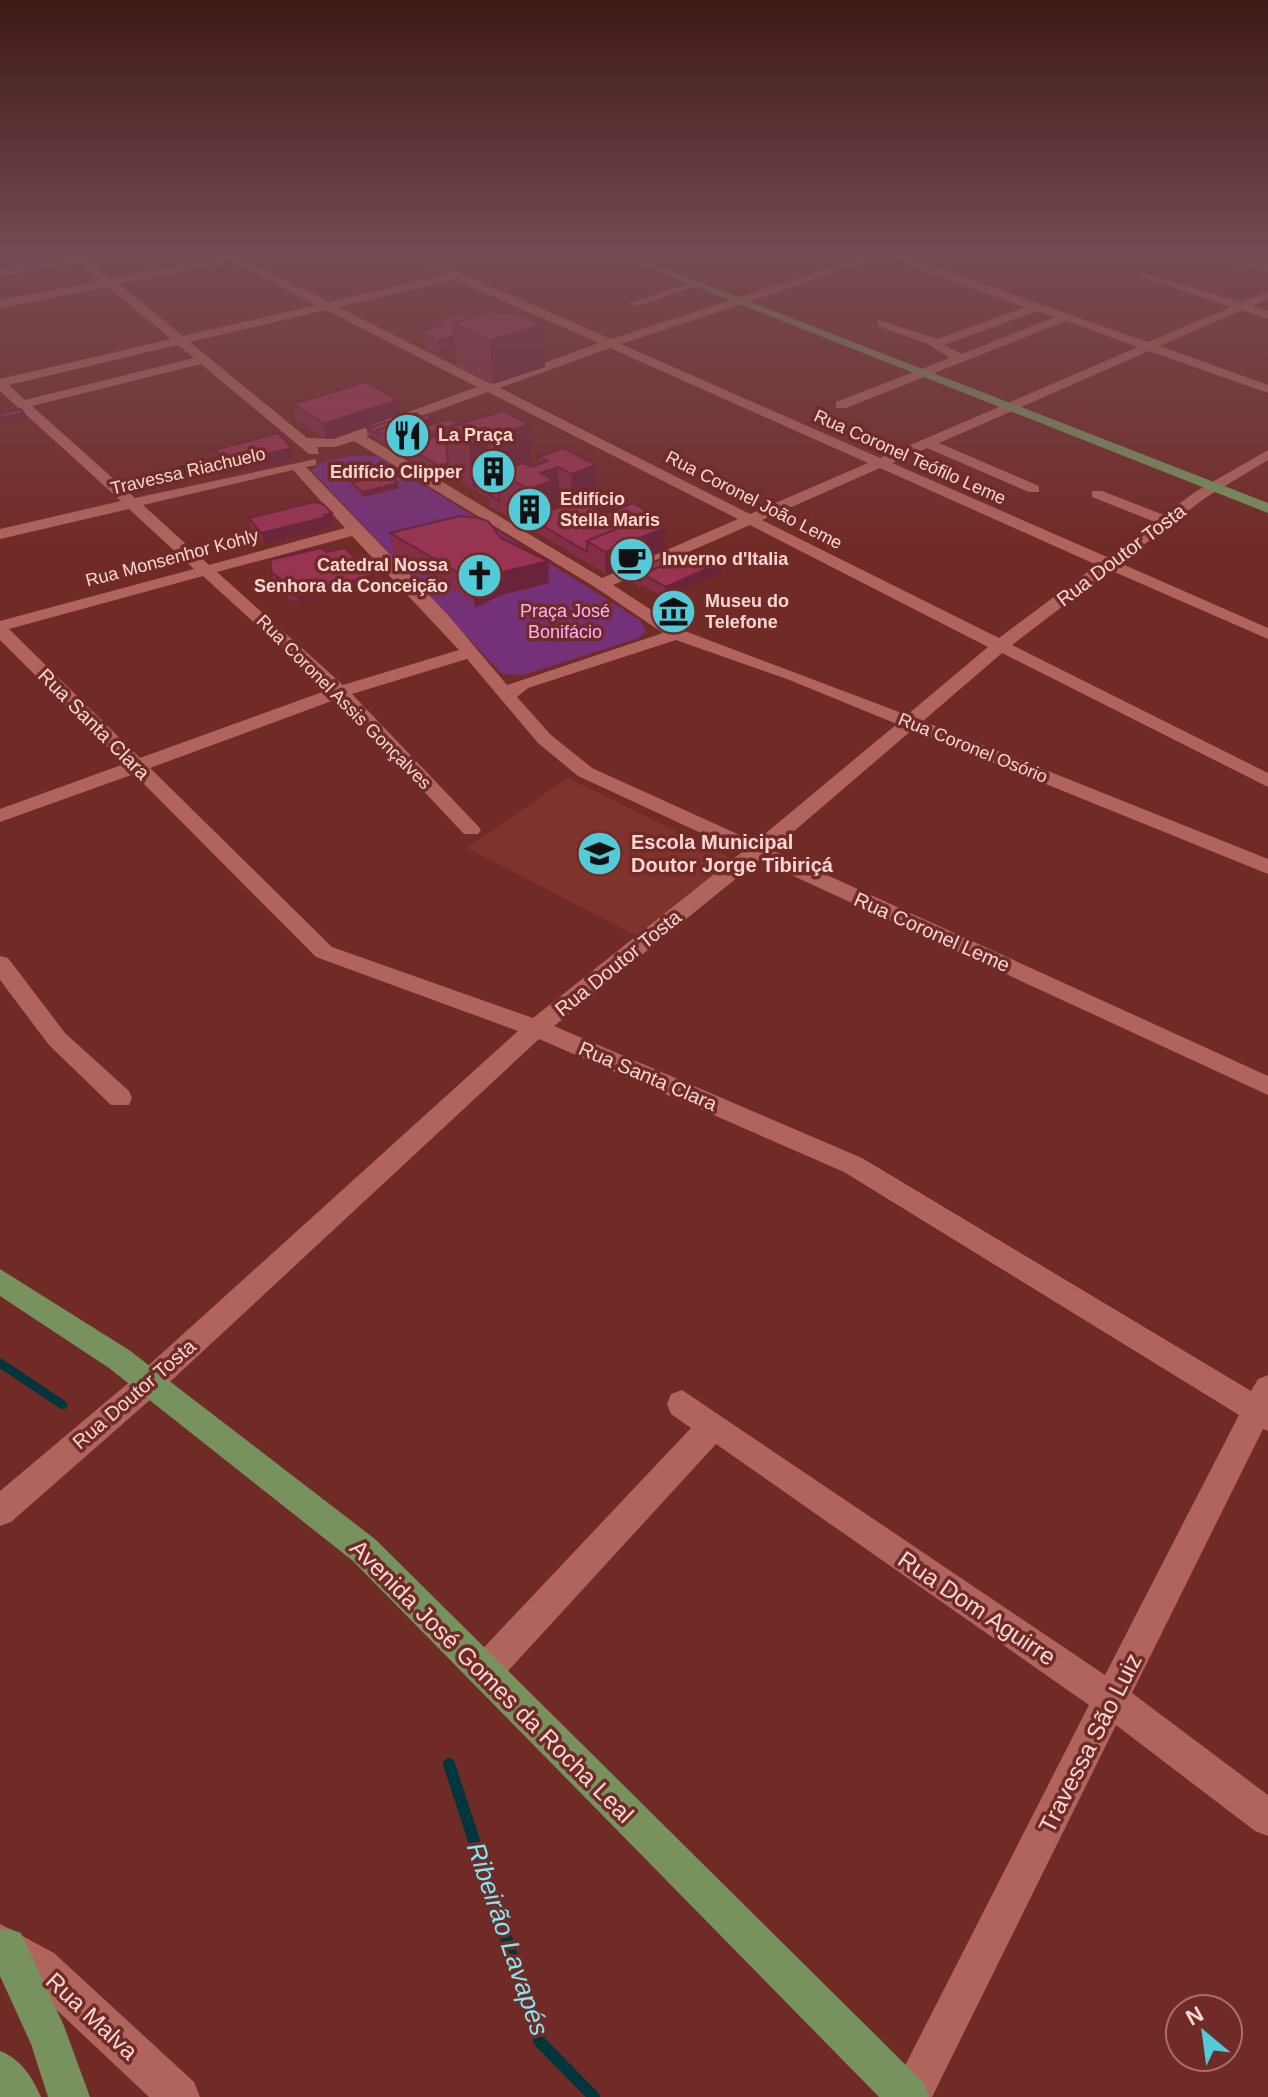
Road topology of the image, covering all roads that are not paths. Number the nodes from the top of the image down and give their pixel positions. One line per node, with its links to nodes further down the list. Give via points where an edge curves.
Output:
1 (138, 352): 14 (street)
2 (192, 352): 12 (street)
3 (415, 352): 15 (street, Rua Coronel João Leme)
4 (588, 352): 15 (street)
5 (627, 352): 26 (street, Rua Coronel Teófilo Leme)
6 (870, 352): 13 (main road)
7 (947, 352): 11 (street)
8 (977, 352): 11 (street)
9 (1141, 352): 19 (street)
10 (1165, 352): 16 (street)
11 (961, 358): 13 (street)
12 (202, 360): 17 (street); 21 (street)
13 (923, 373): 18 (street); 19 (main road)
14 (0, 384): 17 (street, Rua Coronel Assis Gonçalves)
15 (489, 389): 20 (street); 33 (street, Rua Coronel João Leme)
16 (1268, 389)
17 (23, 404): 31 (street, Rua Coronel Assis Gonçalves)
18 (841, 405)
19 (1012, 407): 22 (street); 28 (main road)
20 (354, 435): 21 (street, via 330,444); 23 (street)
21 (305, 442): 25 (street)
22 (928, 443): 26 (street); 29 (street)
23 (384, 452): 25 (street, Travessa Riachuelo); 39 (street)
24 (1268, 454): 28 (street, Rua Doutor Tosta)
25 (322, 458): 27 (street, Travessa Riachuelo)
26 (880, 463): 33 (street); 37 (street, Rua Coronel Teófilo Leme)
27 (298, 467): 31 (street, Travessa Riachuelo); 35 (street, Rua Coronel Leme)
28 (1213, 486): 32 (main road); 34 (street, Rua Doutor Tosta)
29 (1034, 489)
30 (1097, 494): 34 (street)
31 (132, 504): 36 (street, Travessa Riachuelo); 38 (street, Rua Coronel Assis Gonçalves)
32 (1268, 508)
33 (746, 519): 39 (street); 43 (street, Rua Coronel João Leme)
34 (1167, 521): 37 (street, Rua Doutor Tosta)
35 (355, 530): 38 (street, Rua Monsenhor Kohly); 44 (street, Rua Coronel Leme)
36 (0, 534)
37 (1108, 563): 42 (street, Rua Coronel Teófilo Leme); 43 (street, Rua Doutor Tosta)
38 (207, 568): 40 (street, Rua Monsenhor Kohly); 45 (street, Rua Coronel Assis Gonçalves)
39 (601, 584): 41 (street)
40 (0, 628): 48 (street, Rua Santa Clara)
41 (676, 634): 46 (street); 47 (street, Rua Coronel Osório)
42 (1268, 634)
43 (1001, 645): 47 (street, Rua Doutor Tosta); 49 (street, Rua Coronel João Leme)
44 (470, 652): 45 (street); 46 (street, Rua Coronel Leme, via 491,682)
45 (340, 692): 48 (street); 51 (street, Rua Coronel Assis Gonçalves)
46 (515, 692): 52 (street, Rua Coronel Leme, via 585,772)
47 (909, 723): 52 (street, Rua Doutor Tosta); 53 (street, Rua Coronel Osório)
48 (136, 766): 50 (street); 55 (street, Rua Santa Clara, via 324,952)
49 (1268, 781)
50 (0, 816)
51 (471, 830)
52 (755, 853): 55 (street, Rua Doutor Tosta); 56 (street, Rua Coronel Leme)
53 (1268, 867)
54 (0, 964): 57 (street, via 57,1039)
55 (536, 1028): 59 (street, Rua Doutor Tosta); 61 (street, Rua Santa Clara, via 853,1165)
56 (1268, 1086)
57 (120, 1098)
58 (0, 1281): 59 (main road, Avenida José Gomes da Rocha Leal)
59 (149, 1383): 63 (street, Rua Doutor Tosta); 64 (main road, Avenida José Gomes da Rocha Leal, via 364,1550)
60 (682, 1404): 62 (street, Rua Dom Aguirre)
61 (1264, 1405): 65 (street, Travessa São Luiz)
62 (712, 1427): 64 (street); 65 (street, Rua Dom Aguirre)
63 (0, 1511)
64 (485, 1671): 72 (main road, Avenida José Gomes da Rocha Leal)
65 (1112, 1700): 66 (street, Rua Dom Aguirre); 72 (street, Travessa São Luiz)
66 (1268, 1818)
67 (3, 1945): 70 (main road, via 50,2040); 71 (street, Rua Malva, via 40,1967)
68 (0, 2071): 69 (main road)
69 (20, 2097)
70 (69, 2097)
71 (179, 2097)
72 (909, 2097)

